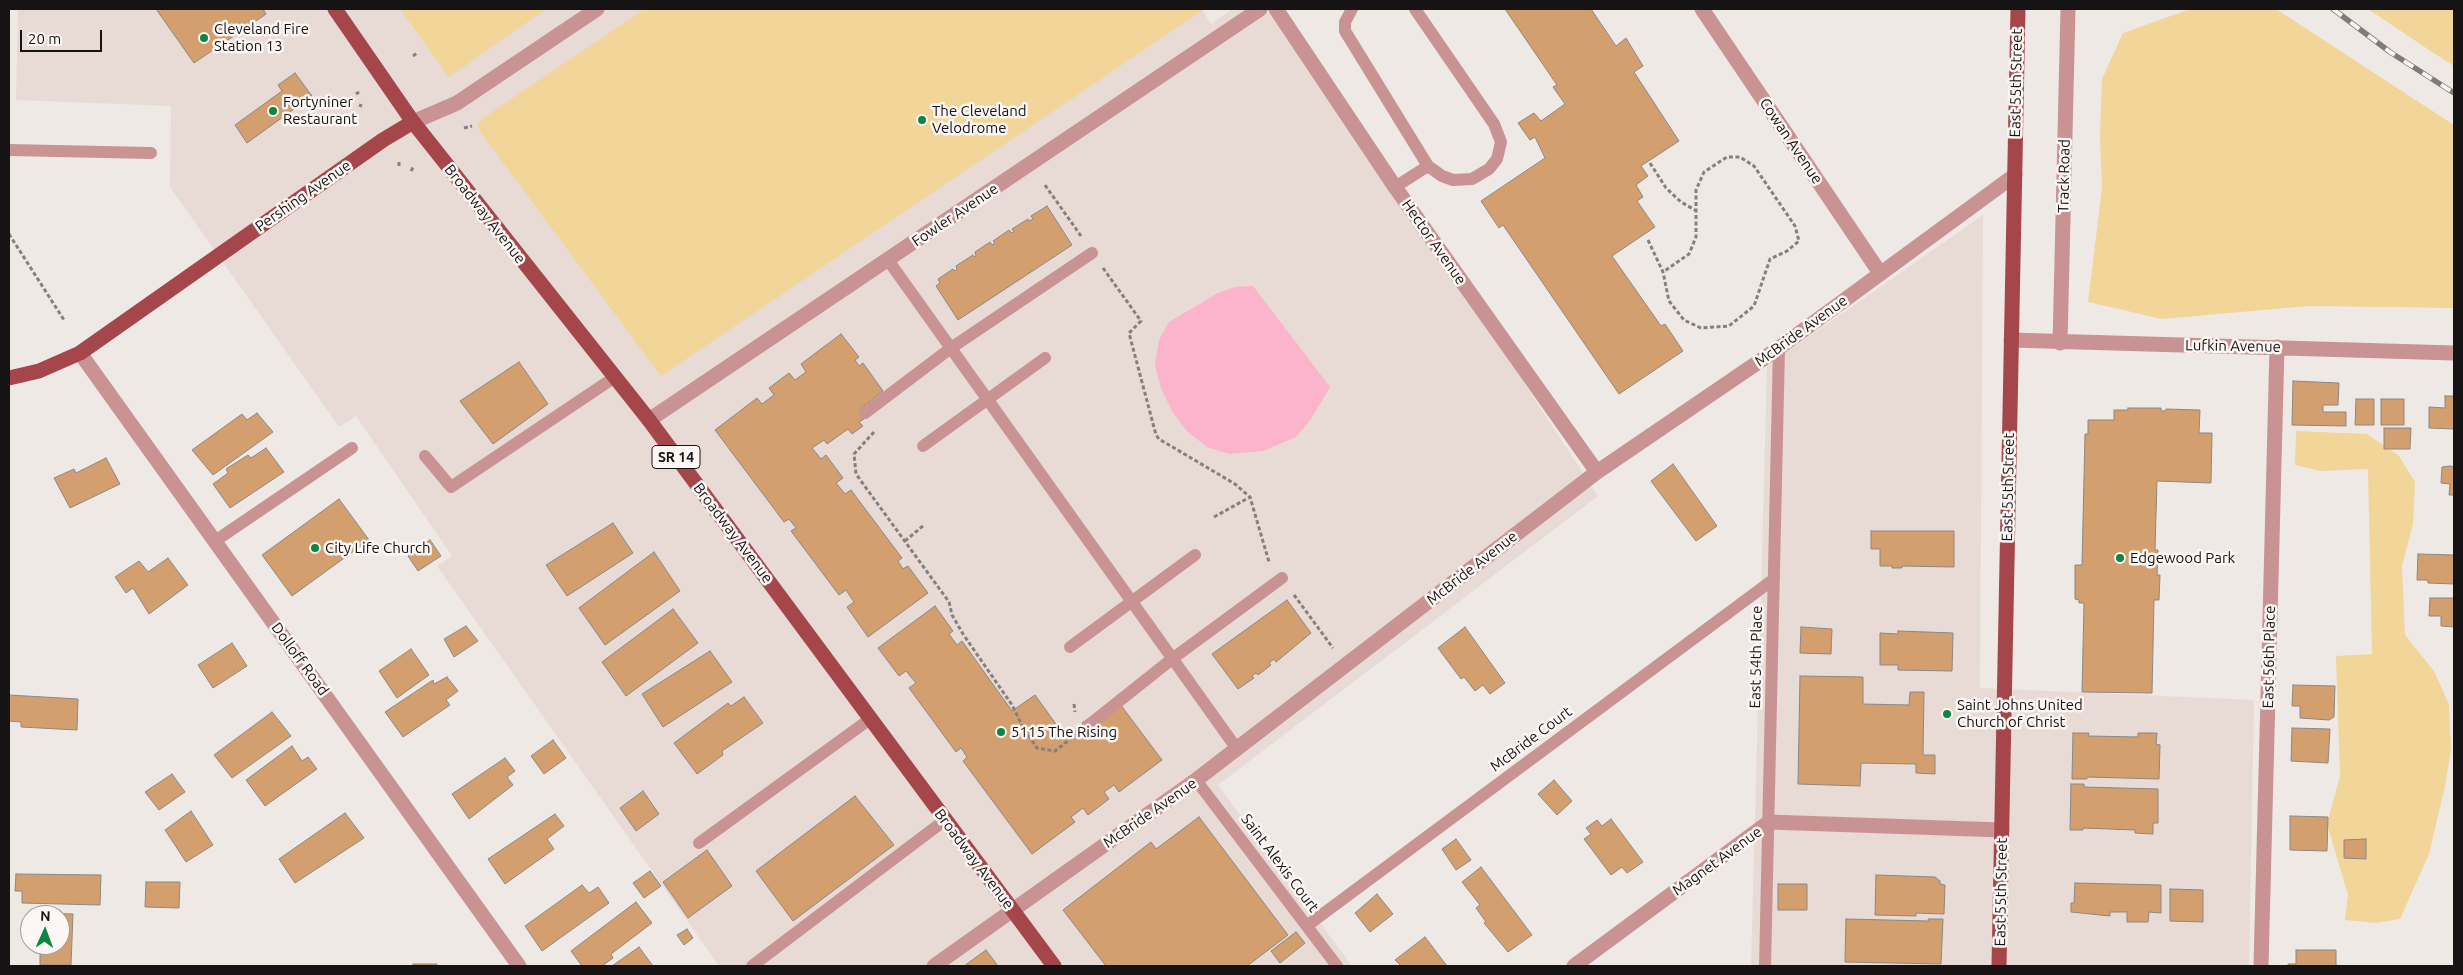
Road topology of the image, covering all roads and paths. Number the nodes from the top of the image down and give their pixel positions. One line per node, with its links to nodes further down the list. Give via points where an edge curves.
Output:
1 (335, 9): 12 (main road, Broadway Avenue / SR 14)
2 (597, 9): 12 (street, Pershing Avenue, via 457,103)
3 (1260, 9): 30 (street, Fowler Avenue)
4 (1276, 9): 25 (street, Hector Avenue)
5 (1352, 9): 20 (lane, via 1345,22 1345,31)
6 (1415, 9): 20 (lane, via 1494,124 1501,142 1497,158 1489,169 1472,179 1453,180)
7 (1702, 9): 32 (street, Cowan Avenue)
8 (2018, 9): 23 (main road, East 55th Street)
9 (2068, 9): 35 (street, Track Road)
10 (417, 53): 11 (path)
11 (413, 56)
12 (413, 122): 39 (main road, Pershing Avenue, via 374,146); 42 (main road, Broadway Avenue / SR 14)
13 (472, 126): 14 (path)
14 (464, 128)
15 (9, 150): 16 (lane)
16 (151, 153)
17 (399, 162): 21 (path)
18 (1650, 162): 26 (path, via 1666,188)
19 (414, 166): 22 (path)
20 (1428, 166): 25 (lane)
21 (399, 168)
22 (411, 171)
23 (2015, 175): 32 (street, McBride Avenue); 34 (main road, East 55th Street)
24 (1045, 185): 29 (path)
25 (1395, 187): 51 (street, Hector Avenue)
26 (1696, 210): 31 (path, via 1696,237 1689,254); 31 (path, via 1696,190 1704,172 1727,157 1740,156 1754,166 1795,226 1799,241 1787,251 1770,258 1754,306 1729,326 1701,328 1684,320 1669,301)
27 (9, 234): 33 (path)
28 (1648, 240): 31 (path)
29 (1092, 253): 37 (lane); 52 (path, via 1140,321 1129,333 1151,422 1159,439 1236,484 1250,497)
30 (888, 260): 37 (lane); 46 (street, Fowler Avenue)
31 (1664, 272)
32 (1880, 273): 38 (street, McBride Avenue)
33 (64, 320)
34 (2011, 340): 35 (street, Lufkin Avenue); 69 (main road, East 55th Street)
35 (2060, 343): 36 (street, Lufkin Avenue)
36 (2277, 347): 40 (street, Lufkin Avenue); 81 (street, East 56th Place)
37 (951, 348): 44 (lane); 45 (lane)
38 (1779, 348): 51 (street, McBride Avenue); 58 (lane, East 54th Place)
39 (80, 353): 43 (main road, Pershing Avenue, via 39,371); 54 (street, Dolloff Road)
40 (2454, 353)
41 (1045, 358): 44 (lane)
42 (614, 377): 46 (main road, Broadway Avenue / SR 14); 50 (lane, via 451,487)
43 (9, 378)
44 (988, 399): 48 (lane); 59 (lane)
45 (865, 413)
46 (649, 420): 63 (main road, Broadway Avenue / SR 14)
47 (876, 430): 55 (path, via 854,454 856,474)
48 (923, 446)
49 (352, 448): 54 (lane)
50 (425, 456)
51 (1597, 472): 65 (street, McBride Avenue)
52 (1214, 517)
53 (924, 525): 55 (path)
54 (215, 541): 73 (street, Dolloff Road)
55 (905, 541): 64 (path, via 949,602 963,634 1037,748 1055,751 1075,735)
56 (1194, 555): 59 (lane)
57 (1282, 578): 61 (lane)
58 (1774, 579): 68 (lane, East 54th Place); 72 (lane, McBride Court)
59 (1132, 602): 60 (lane); 61 (lane)
60 (1070, 647)
61 (1172, 659): 64 (lane); 65 (lane)
62 (1074, 704): 64 (path)
63 (870, 719): 67 (main road, Broadway Avenue / SR 14); 70 (lane)
64 (1081, 725)
65 (1237, 749): 66 (street, McBride Avenue)
66 (1196, 780): 71 (street, McBride Avenue); 72 (lane, Saint Alexis Court)
67 (945, 820): 71 (main road, Broadway Avenue / SR 14); 74 (lane)
68 (1769, 822): 69 (street, Magnet Avenue); 78 (street, Magnet Avenue); 79 (lane, East 54th Place)
69 (2002, 830): 80 (main road, East 55th Street)
70 (699, 843)
71 (1013, 910): 75 (street, McBride Avenue); 76 (main road, Broadway Avenue / SR 14)
72 (1308, 925): 77 (lane, Saint Alexis Court)
73 (519, 966)
74 (752, 966)
75 (934, 966)
76 (1054, 966)
77 (1337, 966)
78 (1574, 966)
79 (1765, 966)
80 (1999, 966)
81 (2261, 966)

